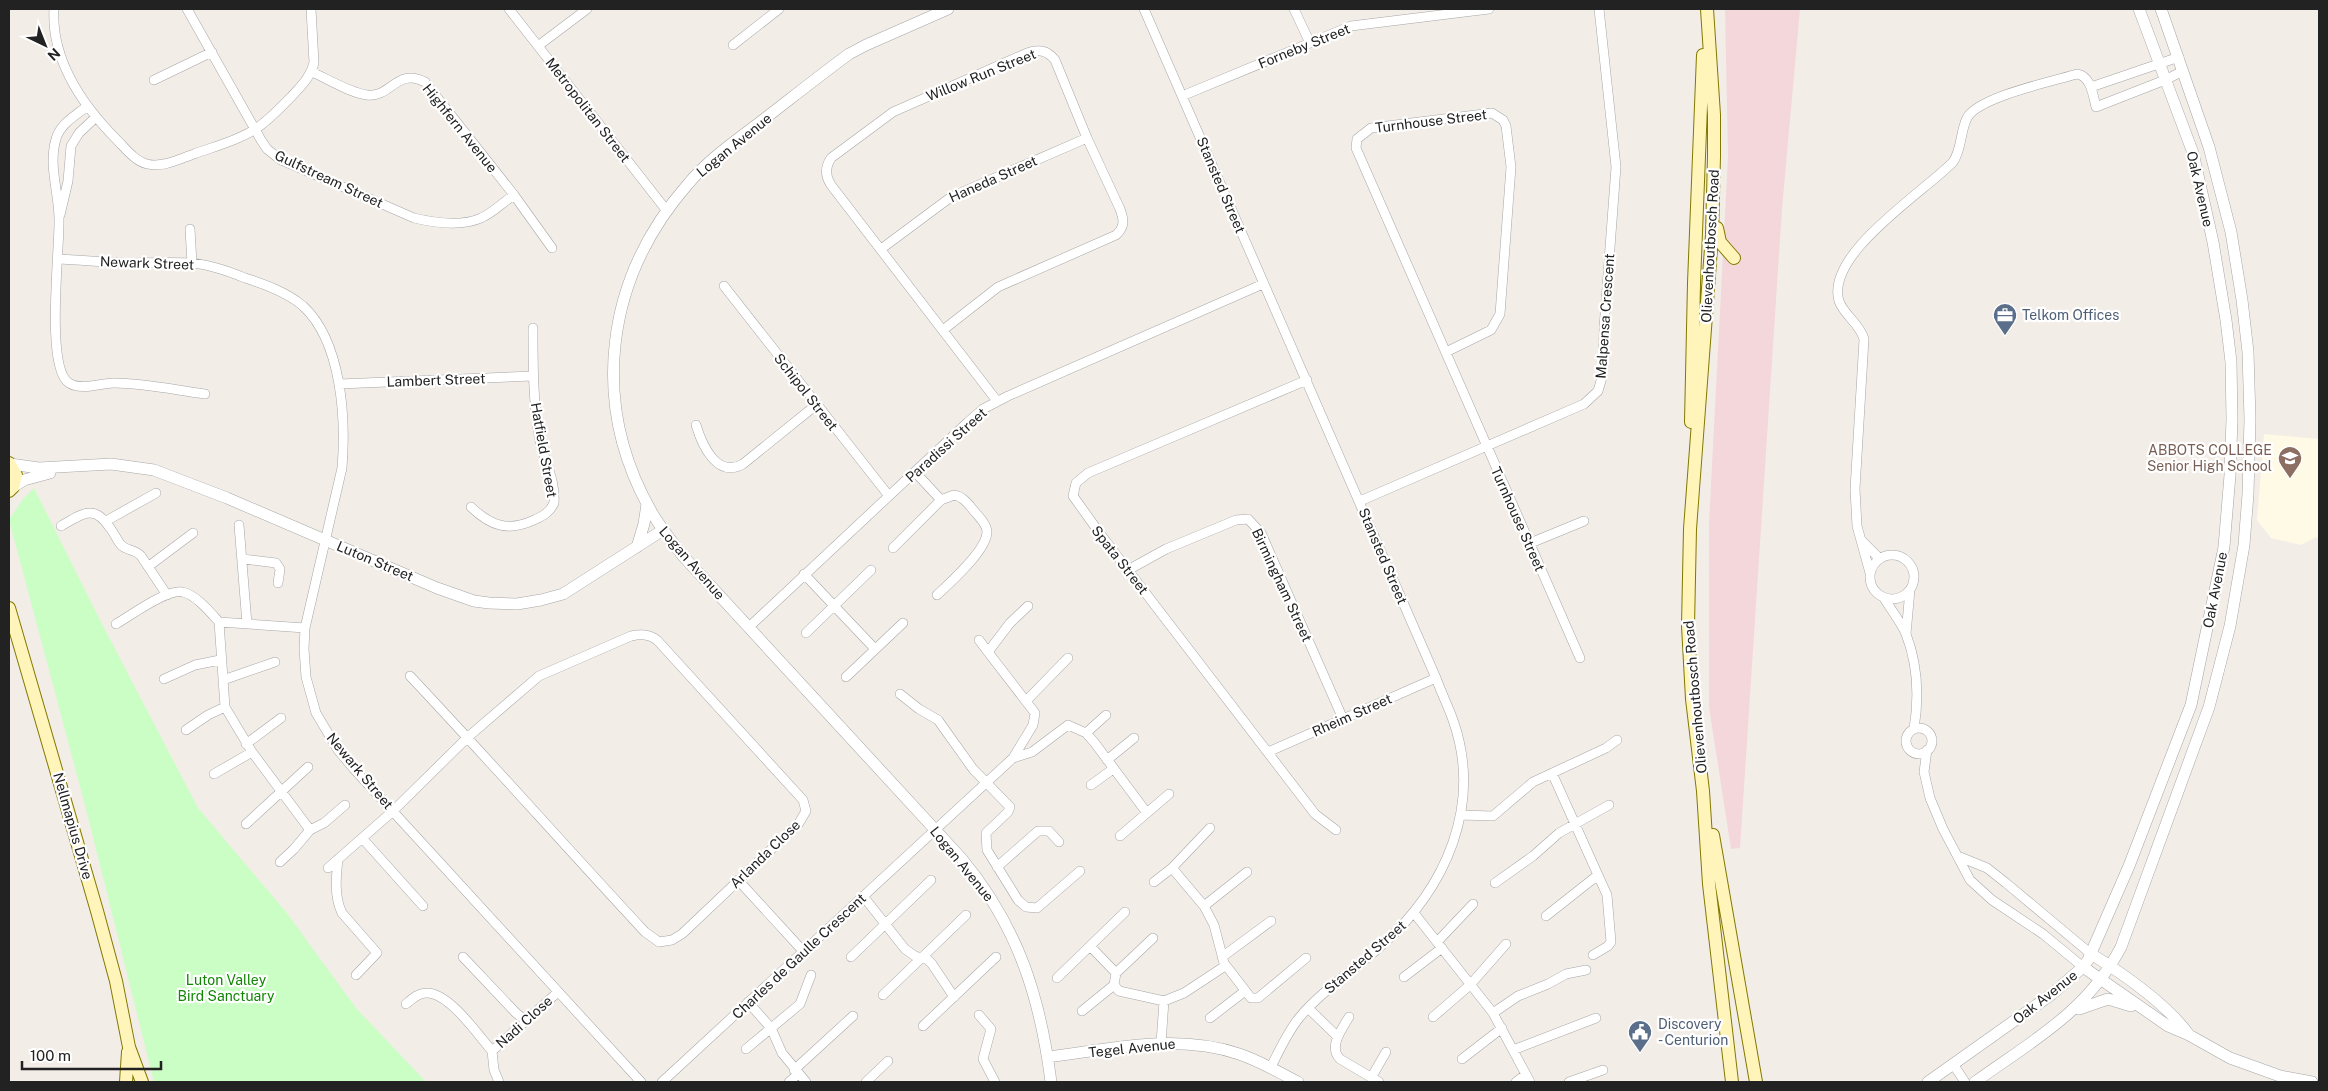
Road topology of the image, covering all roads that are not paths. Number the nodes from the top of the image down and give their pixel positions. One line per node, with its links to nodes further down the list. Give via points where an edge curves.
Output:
1 (54, 9): 27 (street, via 56,40 69,76)
2 (186, 9): 18 (street, Gulfstream Street)
3 (311, 9): 22 (street)
4 (509, 9): 17 (street, Metropolitan Street)
5 (587, 9): 17 (street)
6 (780, 9): 16 (street)
7 (948, 9): 33 (street, Logan Avenue, via 844,58 716,156)
8 (1144, 9): 26 (street, Stansted Street)
9 (1294, 9): 15 (street)
10 (1489, 9): 15 (street, Forneby Street, via 1351,26)
11 (1599, 9): 55 (street, Malpensa Crescent, via 1616,157 1601,384 1584,404)
12 (1706, 9): 31 (main road, Olievenhoutbosch Road); 51 (main road, Olievenhoutbosch Road)
13 (2139, 9): 20 (street, Oak Avenue)
14 (2161, 9): 19 (street, Oak Avenue)
15 (1309, 41): 26 (street, Forneby Street)
16 (733, 45)
17 (538, 46): 33 (street, Metropolitan Street)
18 (212, 52): 23 (street); 29 (street, Gulfstream Street)
19 (2179, 57): 20 (street); 21 (street, Oak Avenue)
20 (2159, 63): 24 (street, Oak Avenue); 25 (street)
21 (2183, 71): 24 (street); 168 (street, Oak Avenue, via 2225,204 2242,300 2250,384 2248,494 2244,546 2230,626 2209,707)
22 (312, 72): 29 (street); 32 (street, Highfern Avenue, via 366,95 376,94 409,77 424,82)
23 (154, 80)
24 (2165, 80): 25 (street, via 2096,107); 164 (street, Oak Avenue, via 2193,153 2224,303 2232,383 2230,475 2224,547 2194,692)
25 (2091, 87): 74 (street, via 2085,76 2077,74 1999,98 1973,110 1967,117 1953,162 1855,250 1845,265 1840,280 1839,302 1864,339 1855,489 1857,522)
26 (1182, 96): 42 (street, Stansted Street)
27 (86, 107): 28 (street); 34 (street, via 64,125 56,139 54,173)
28 (95, 118): 29 (street, via 137,160 154,166 222,144); 34 (street, via 79,132 71,146 68,181)
29 (256, 129): 32 (street, Gulfstream Street, via 266,149 281,160 414,218 431,222 469,221 481,218)
30 (1087, 138): 37 (street, Haneda Street, via 951,197); 37 (street, Willow Run Street, via 1055,60 1044,51 1027,53 893,112 831,158 826,172 831,185); 45 (street, Willow Run Street, via 1124,220 1120,232 998,287)
31 (1714, 156): 38 (main road, Olievenhoutbosch Road); 39 (main road, via 1718,185 1717,236)
32 (514, 194): 36 (street, Highfern Avenue)
33 (667, 211): 65 (street, Logan Avenue, via 635,265 627,286 614,347 612,379 620,430 629,464)
34 (59, 218): 40 (street)
35 (190, 229): 41 (street)
36 (552, 248)
37 (881, 249): 45 (street, Willow Run Street)
38 (1710, 256): 51 (main road, via 1703,261); 59 (main road, Olievenhoutbosch Road)
39 (1734, 258)
40 (57, 259): 41 (street, Newark Street); 50 (street, via 56,345 58,364 66,380 77,386 113,383)
41 (192, 263): 49 (street, Newark Street, via 260,283 301,305 313,317 322,334)
42 (1262, 284): 48 (street, Stansted Street); 52 (street, Paradissi Street)
43 (724, 286): 53 (street, Schipol Street)
44 (533, 328): 47 (street, Hatfield Street)
45 (943, 330): 52 (street, Willow Run Street)
46 (1446, 352): 46 (street, Turnhouse Street, via 1491,330 1500,314 1511,167 1506,126 1492,113 1371,128 1357,139 1356,148 1364,169); 55 (street, Turnhouse Street)
47 (532, 376): 49 (street, Lambert Street); 66 (street, Hatfield Street, via 539,434 552,482 554,503 545,515 510,528 490,523)
48 (1307, 380): 64 (street, Stansted Street); 82 (street, Spata Street, via 1081,478 1073,489 1076,502)
49 (339, 384): 73 (street, Newark Street, via 343,422 342,468)
50 (205, 394)
51 (1691, 394): 59 (main road, Olievenhoutbosch Road)
52 (997, 401): 58 (street, Paradissi Street, via 968,422)
53 (816, 405): 54 (street, via 743,464 732,468 714,461); 62 (street, Schipol Street)
54 (696, 425)
55 (1486, 447): 64 (street, Malpensa Crescent); 75 (street, Turnhouse Street)
56 (10, 463): 57 (street, Luton Street, via 38,468); 60 (main road, via 16,475)
57 (78, 466): 60 (street, Luton Street, via 39,475); 73 (street, Luton Street, via 112,464 154,470)
58 (915, 472): 62 (street, Paradissi Street); 63 (street)
59 (1692, 482): 141 (main road, Olievenhoutbosch Road, via 1688,626 1692,699)
60 (11, 489)
61 (156, 494): 68 (street)
62 (889, 496): 84 (street, Paradissi Street)
63 (941, 500): 77 (street); 88 (street, via 954,495 962,498 984,522 987,531 985,540 968,565)
64 (1360, 501): 110 (street, Stansted Street)
65 (647, 504): 71 (street, Logan Avenue); 76 (street)
66 (471, 507)
67 (1584, 520): 75 (street)
68 (106, 521): 70 (street, via 96,513 87,513); 80 (street, via 120,544 137,552)
69 (239, 525): 78 (street)
70 (61, 526)
71 (663, 530): 76 (street, Luton Street); 97 (street, Logan Avenue)
72 (194, 533): 80 (street)
73 (326, 539): 76 (street, Luton Street, via 444,590 489,603 517,604 563,594); 98 (street, Newark Street)
74 (1862, 540): 79 (street); 83 (street)
75 (1528, 544): 105 (street, Turnhouse Street)
76 (637, 547)
77 (893, 548)
78 (243, 559): 85 (street, via 276,563 280,569); 96 (street)
79 (1880, 559): 83 (street); 86 (street, via 1893,556 1907,562 1914,575)
80 (149, 566): 87 (street)
81 (871, 570): 90 (street)
82 (1128, 570): 119 (street, Birmingham Street, via 1166,549 1230,522 1244,518 1252,522 1261,533); 131 (street, Spata Street)
83 (1870, 573): 89 (street, via 1873,590)
84 (804, 574): 90 (street); 97 (street, Paradissi Street)
85 (278, 583)
86 (1910, 590): 89 (street, via 1898,599); 100 (street)
87 (166, 595): 93 (street, via 184,592); 95 (street)
88 (937, 595)
89 (1884, 598): 100 (street)
90 (834, 605): 99 (street); 102 (street)
91 (1028, 606): 103 (street)
92 (9, 608): 232 (main road, Nellmapius Drive, via 102,928)
93 (219, 622): 96 (street); 106 (street)
94 (903, 623): 102 (street)
95 (116, 624)
96 (247, 624): 98 (street)
97 (749, 627): 153 (street, Logan Avenue)
98 (305, 628): 146 (street, Newark Street, via 306,677 316,713 338,750)
99 (806, 633)
100 (1906, 634): 115 (street)
101 (979, 640): 103 (street)
102 (875, 649): 109 (street)
103 (988, 652): 114 (street)
104 (1068, 658): 114 (street)
105 (1580, 658)
106 (220, 660): 111 (street, via 195,665); 112 (street)
107 (275, 662): 112 (street)
108 (410, 676): 124 (street)
109 (846, 677)
110 (1436, 678): 119 (street, Rheim Street); 148 (street, Stansted Street, via 1454,720 1461,750)
111 (164, 679)
112 (223, 680): 116 (street)
113 (900, 694): 139 (street, via 938,720)
114 (1027, 700): 132 (street, via 1035,718)
115 (1918, 703): 120 (street); 121 (street)
116 (225, 707): 122 (street); 127 (street)
117 (1106, 715): 123 (street)
118 (281, 718): 127 (street)
119 (1343, 719): 131 (street, Rheim Street)
120 (1914, 729): 121 (street); 129 (street, via 1906,740)
121 (1926, 729): 128 (street, via 1932,739)
122 (186, 730)
123 (1086, 733): 132 (street, via 1064,726 1032,752); 133 (street)
124 (468, 738): 146 (street, Arlanda Close); 169 (street, Arlanda Close, via 655,940 666,942 676,938); 169 (street, Arlanda Close, via 546,672 631,636 652,636 806,805 799,823)
125 (1134, 738): 133 (street)
126 (1618, 740): 137 (street)
127 (246, 744): 130 (street)
128 (1928, 750): 129 (street); 136 (street)
129 (1912, 751): 136 (street)
130 (252, 752): 138 (street); 142 (street)
131 (1268, 752): 154 (street, Spata Street, via 1316,814)
132 (1013, 758): 139 (street, Charles de Gaulle Crescent)
133 (1107, 760): 135 (street)
134 (308, 767): 142 (street)
135 (1113, 769): 140 (street); 147 (street)
136 (1924, 772): 158 (street, via 1936,812)
137 (1552, 773): 148 (street, via 1533,782 1493,816); 150 (street)
138 (214, 774)
139 (985, 782): 153 (street, Charles de Gaulle Crescent); 161 (street, via 1010,807 986,834 986,847)
140 (1091, 785)
141 (1703, 791): 259 (main road, Olievenhoutbosch Road, via 1709,884); 260 (main road, Olievenhoutbosch Road, via 1721,875)
142 (280, 792): 149 (street); 152 (street)
143 (1169, 794): 147 (street)
144 (1609, 805): 150 (street)
145 (345, 806): 152 (street)
146 (393, 811): 156 (street, Arlanda Close); 208 (street, Newark Street)
147 (1146, 813): 155 (street)
148 (1460, 815): 178 (street, Stansted Street, via 1447,862)
149 (246, 824)
150 (1576, 824): 167 (street); 172 (street, via 1559,833)
151 (1210, 828): 163 (street)
152 (310, 830): 160 (street)
153 (935, 830): 173 (street, Charles de Gaulle Crescent); 237 (street, Logan Avenue, via 981,883 1011,933 1035,993)
154 (1336, 830)
155 (1120, 836)
156 (362, 838): 159 (street, Arlanda Close); 175 (street)
157 (1059, 842): 161 (street, via 1049,831 1038,831)
158 (1960, 857): 188 (street, via 1987,868); 197 (street, via 1976,887)
159 (338, 859): 162 (street, Arlanda Close); 200 (street, via 338,906 377,953)
160 (280, 862)
161 (997, 867): 165 (street, via 1018,900 1033,909)
162 (328, 868)
163 (1172, 868): 171 (street); 176 (street)
164 (2128, 868): 168 (street); 188 (street, Oak Avenue)
165 (1080, 871)
166 (1246, 872): 176 (street)
167 (1598, 875): 180 (street); 189 (street, via 1608,901 1611,942)
168 (2148, 875): 196 (street, Oak Avenue, via 2121,947)
169 (738, 880): 187 (street)
170 (931, 880): 182 (street)
171 (1154, 882)
172 (1495, 883)
173 (863, 896): 182 (street); 187 (street, Charles de Gaulle Crescent)
174 (1473, 904): 185 (street)
175 (423, 906)
176 (1204, 906): 195 (street, via 1214,925)
177 (1124, 912): 186 (street)
178 (1414, 913): 185 (street); 214 (street, Stansted Street, via 1380,947)
179 (966, 915): 193 (street)
180 (1546, 916)
181 (1271, 921): 195 (street)
182 (885, 923): 191 (street); 193 (street, via 905,948)
183 (1153, 938): 199 (street)
184 (1506, 944): 206 (street)
185 (1440, 945): 202 (street); 206 (street)
186 (1091, 947): 199 (street); 203 (street)
187 (803, 950): 212 (street, Charles de Gaulle Crescent)
188 (2091, 954): 196 (street); 197 (street, Oak Avenue)
189 (1594, 955)
190 (463, 957): 225 (street)
191 (851, 957)
192 (996, 957): 210 (street)
193 (921, 958): 209 (street); 210 (street, via 932,964)
194 (1306, 958): 207 (street, via 1258,998 1251,998)
195 (1224, 962): 207 (street); 211 (street, via 1184,993)
196 (2110, 966): 204 (street, Oak Avenue); 229 (street, via 2178,1020)
197 (2083, 967): 204 (street); 240 (street, Oak Avenue, via 2034,1008)
198 (1586, 970): 218 (street, via 1566,974 1518,996)
199 (1116, 974): 205 (street)
200 (356, 975)
201 (811, 975): 227 (street, via 800,1004)
202 (1404, 977)
203 (1057, 978)
204 (2101, 980): 216 (street, Oak Avenue); 217 (street)
205 (1114, 985): 211 (street, via 1122,993); 215 (street)
206 (1470, 985): 218 (street); 222 (street)
207 (1245, 991): 223 (street)
208 (558, 992): 225 (street, Nadi Close); 249 (street, Newark Street)
209 (883, 995)
210 (954, 997): 226 (street)
211 (1164, 1001): 231 (street)
212 (748, 1002): 227 (street); 250 (street, Charles de Gaulle Crescent)
213 (406, 1004): 235 (street, via 420,994 439,996 466,1020)
214 (1308, 1008): 230 (street); 241 (street, Stansted Street, via 1293,1026)
215 (1082, 1010)
216 (2072, 1013): 217 (street, via 2089,1004 2108,1000); 263 (street, Oak Avenue)
217 (2148, 1013): 229 (street)
218 (1494, 1014): 228 (street)
219 (979, 1015): 254 (street, via 991,1029 983,1059)
220 (853, 1016): 243 (street)
221 (1348, 1017): 230 (street)
222 (1433, 1017)
223 (1210, 1018)
224 (1596, 1018): 234 (street)
225 (526, 1021): 235 (street, Nadi Close)
226 (923, 1026)
227 (771, 1028): 233 (street); 243 (street, via 782,1053)
228 (1502, 1028): 234 (street); 238 (street)
229 (2189, 1035): 264 (street, via 2252,1067)
230 (1338, 1037): 245 (street, via 1334,1047 1337,1056)
231 (1162, 1043): 237 (street, Tegel Avenue); 241 (street, Tegel Avenue, via 1219,1048)
232 (129, 1047): 246 (main road, Nellmapius Drive); 247 (main road, Nellmapius Drive)
233 (746, 1048)
234 (1512, 1050): 244 (street)
235 (492, 1051): 248 (street, Nadi Close)
236 (1386, 1052): 245 (street)
237 (1048, 1057): 255 (street, Logan Avenue)
238 (1462, 1059)
239 (888, 1060): 253 (street)
240 (1952, 1064): 261 (street, Oak Avenue); 262 (street)
241 (1270, 1067): 256 (street, Tegel Avenue)
242 (1603, 1070): 258 (street)
243 (796, 1072): 251 (street); 252 (street)
244 (1527, 1079): 257 (street)
245 (1375, 1080)
246 (126, 1082)
247 (142, 1082)
248 (499, 1082)
249 (641, 1082)
250 (662, 1082)
251 (789, 1082)
252 (806, 1082)
253 (866, 1082)
254 (995, 1082)
255 (1051, 1082)
256 (1298, 1082)
257 (1516, 1082)
258 (1569, 1082)
259 (1732, 1082)
260 (1756, 1082)
261 (1928, 1082)
262 (1965, 1082)
263 (1975, 1082)
264 (2312, 1082)

